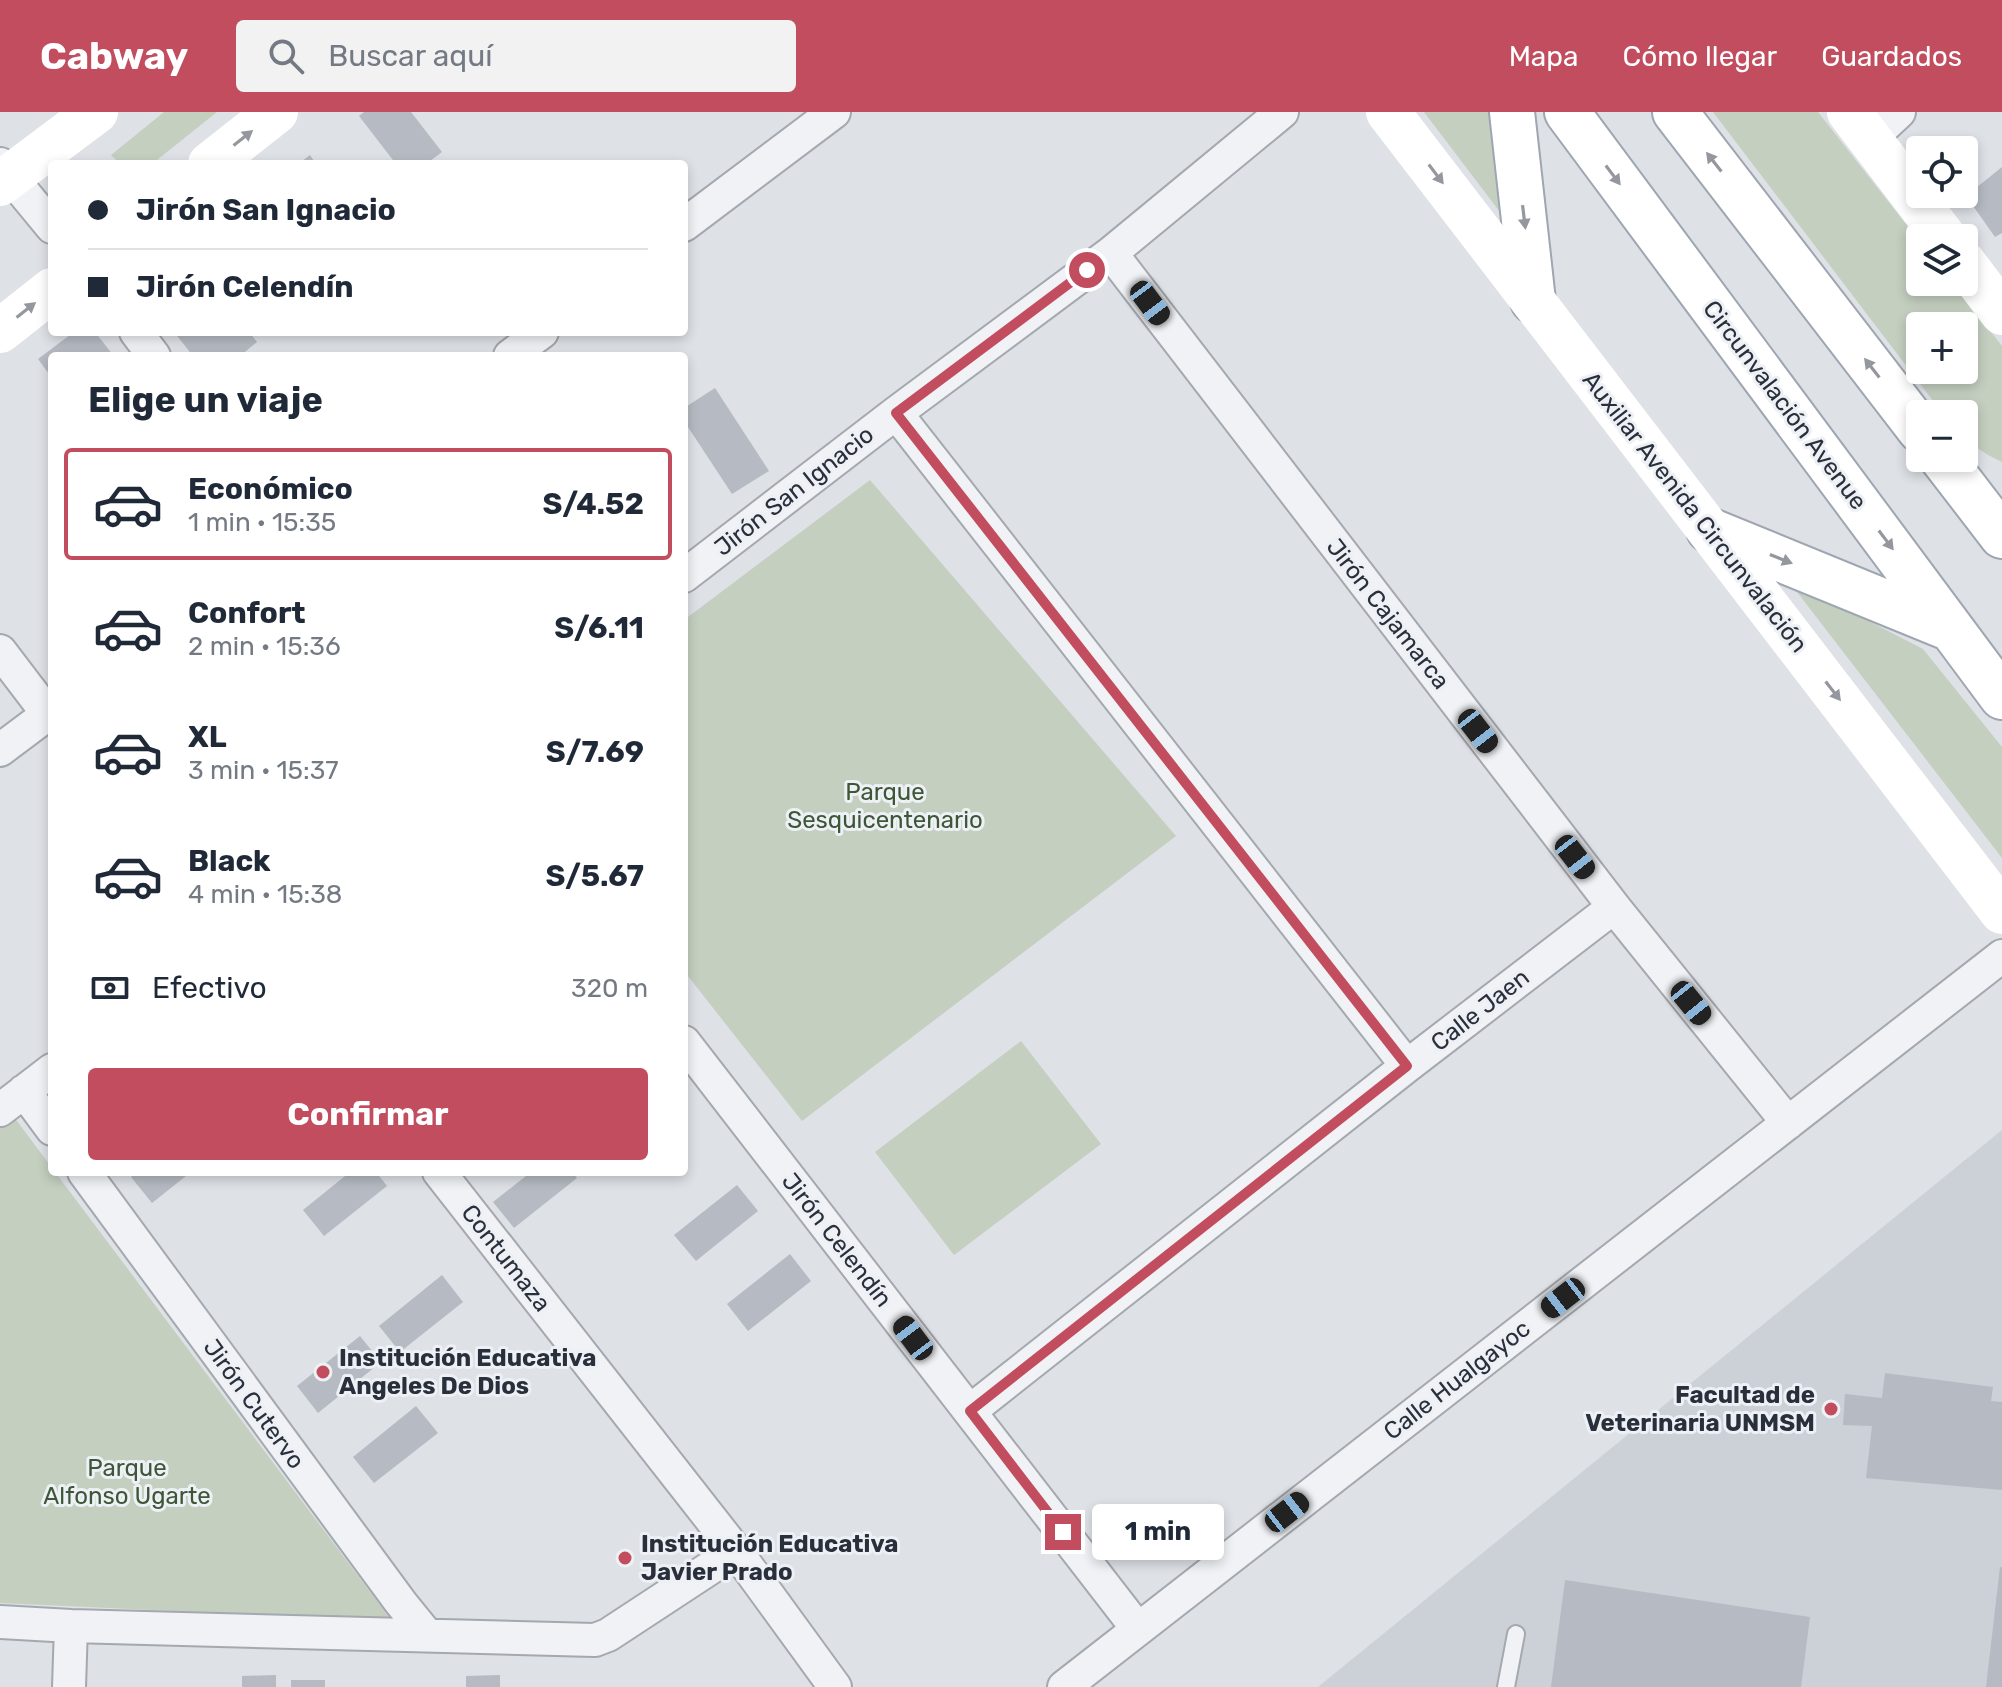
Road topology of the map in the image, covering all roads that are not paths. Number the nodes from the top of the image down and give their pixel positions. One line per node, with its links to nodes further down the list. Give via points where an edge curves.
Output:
1 (96, 112): 11 (main road)
2 (276, 112): 10 (main road, one-way to 2)
3 (834, 112): 12 (street)
4 (1282, 112): 15 (street, Jirón San Ignacio)
5 (1388, 112): 18 (main road, Auxiliar Avenida Circunvalación, one-way to 18)
6 (1512, 112): 18 (main road, one-way to 18)
7 (1567, 112): 31 (main road, Circunvalación Avenue, one-way to 31)
8 (1675, 112): 23 (main road, one-way to 8)
9 (1873, 121): 14 (main road)
10 (215, 160)
11 (3, 175): 13 (street)
12 (688, 222)
13 (48, 223)
14 (1936, 224)
15 (1111, 253): 24 (street, Jirón San Ignacio); 37 (street, Jirón Cajamarca)
16 (1978, 281): 19 (main road)
17 (48, 293): 20 (main road, one-way to 17)
18 (1533, 301): 28 (main road, Auxiliar Avenida Circunvalación)
19 (2002, 313)
20 (0, 331)
21 (537, 336): 22 (street)
22 (515, 352)
23 (1906, 412)
24 (896, 413): 30 (street, Jirón San Ignacio); 41 (street)
25 (1978, 471): 27 (main road)
26 (1953, 472): 29 (main road)
27 (2002, 481)
28 (1709, 530): 31 (main road, one-way to 31); 38 (main road, Auxiliar Avenida Circunvalación, one-way to 38)
29 (2002, 536)
30 (688, 573)
31 (1951, 629): 33 (main road, Circunvalación Avenue)
32 (0, 651): 34 (street)
33 (2002, 697)
34 (48, 710)
35 (48, 714): 36 (street)
36 (0, 750)
37 (1614, 907): 41 (street, Calle Jaen); 44 (street, Jirón Cajamarca)
38 (2002, 912)
39 (2002, 956): 44 (street, Calle Hualgayoc)
40 (688, 1047): 48 (street, Jirón Celendín)
41 (1407, 1066): 48 (street, Calle Jaen)
42 (48, 1073): 43 (street)
43 (12, 1101): 45 (street)
44 (1788, 1123): 52 (street, Calle Hualgayoc)
45 (48, 1126)
46 (87, 1176): 54 (street, Jirón Cutervo)
47 (442, 1176): 49 (street, Contumaza)
48 (970, 1411): 52 (street, Jirón Celendín)
49 (736, 1551): 54 (street, via 595,1640); 56 (street, Contumaza)
50 (0, 1622): 51 (street)
51 (71, 1626): 54 (street); 55 (street)
52 (1137, 1628): 57 (street, Calle Hualgayoc)
53 (1516, 1634): 58 (lane)
54 (427, 1635)
55 (69, 1687)
56 (835, 1687)
57 (1064, 1687)
58 (1506, 1687)

